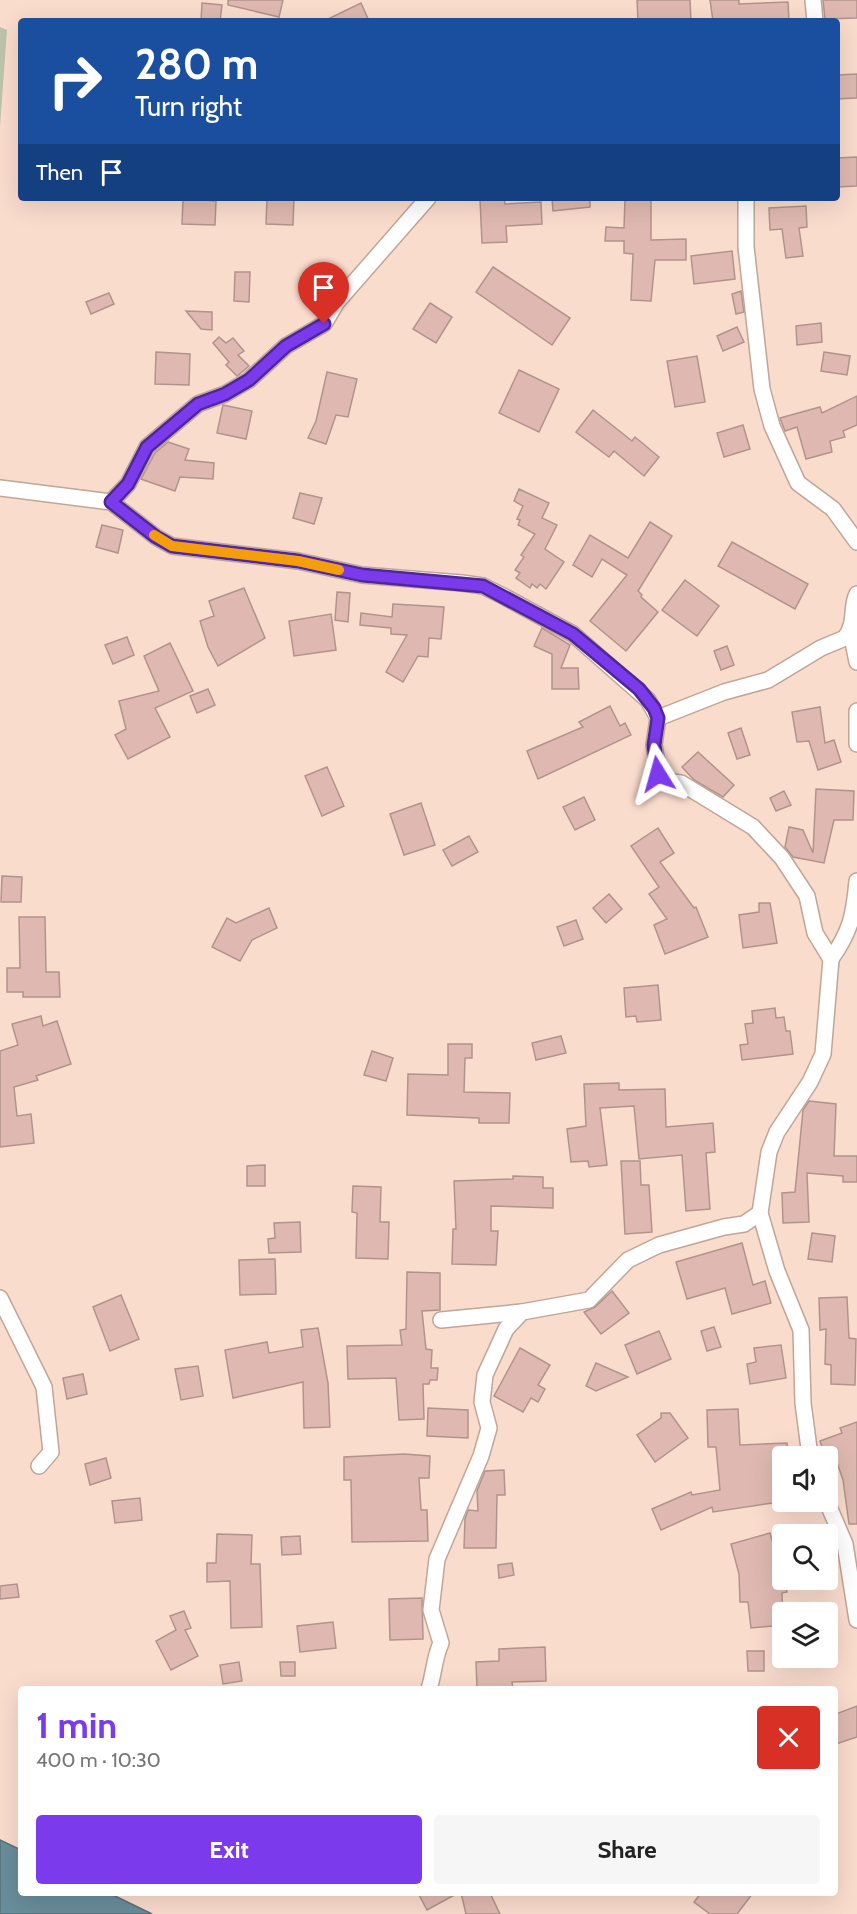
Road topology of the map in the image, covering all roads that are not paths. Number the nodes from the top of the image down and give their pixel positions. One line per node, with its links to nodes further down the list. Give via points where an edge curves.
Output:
1 (813, 0): 2 (street)
2 (815, 18)
3 (425, 201): 6 (street, via 337,302 324,324 286,346 249,380 198,404 147,447 128,484)
4 (746, 201): 7 (street, via 746,247 762,389 772,426 798,483 833,509)
5 (0, 488): 6 (street)
6 (111, 502): 12 (street, via 172,546 298,561 362,575 483,586 573,634 639,689)
7 (857, 542)
8 (857, 594): 9 (street)
9 (851, 632): 10 (street); 12 (street, via 768,680 724,692)
10 (857, 662)
11 (857, 711): 13 (street)
12 (658, 718): 15 (street, via 654,745 662,781 681,783 753,827 782,858 807,896 815,933)
13 (857, 744)
14 (857, 881): 15 (street, via 851,924)
15 (831, 959): 16 (street, via 823,1054 769,1152)
16 (760, 1213): 18 (street, via 744,1224 690,1235 628,1260 589,1300); 20 (street, via 777,1271 801,1330)
17 (0, 1298): 21 (street, via 44,1387 51,1452)
18 (522, 1312): 19 (street); 25 (street, via 506,1329 485,1375 482,1402 489,1428 437,1559 431,1610 441,1644)
19 (441, 1320)
20 (809, 1446)
21 (39, 1466)
22 (831, 1512): 23 (street)
23 (852, 1552): 24 (street)
24 (857, 1620)
25 (430, 1686)

